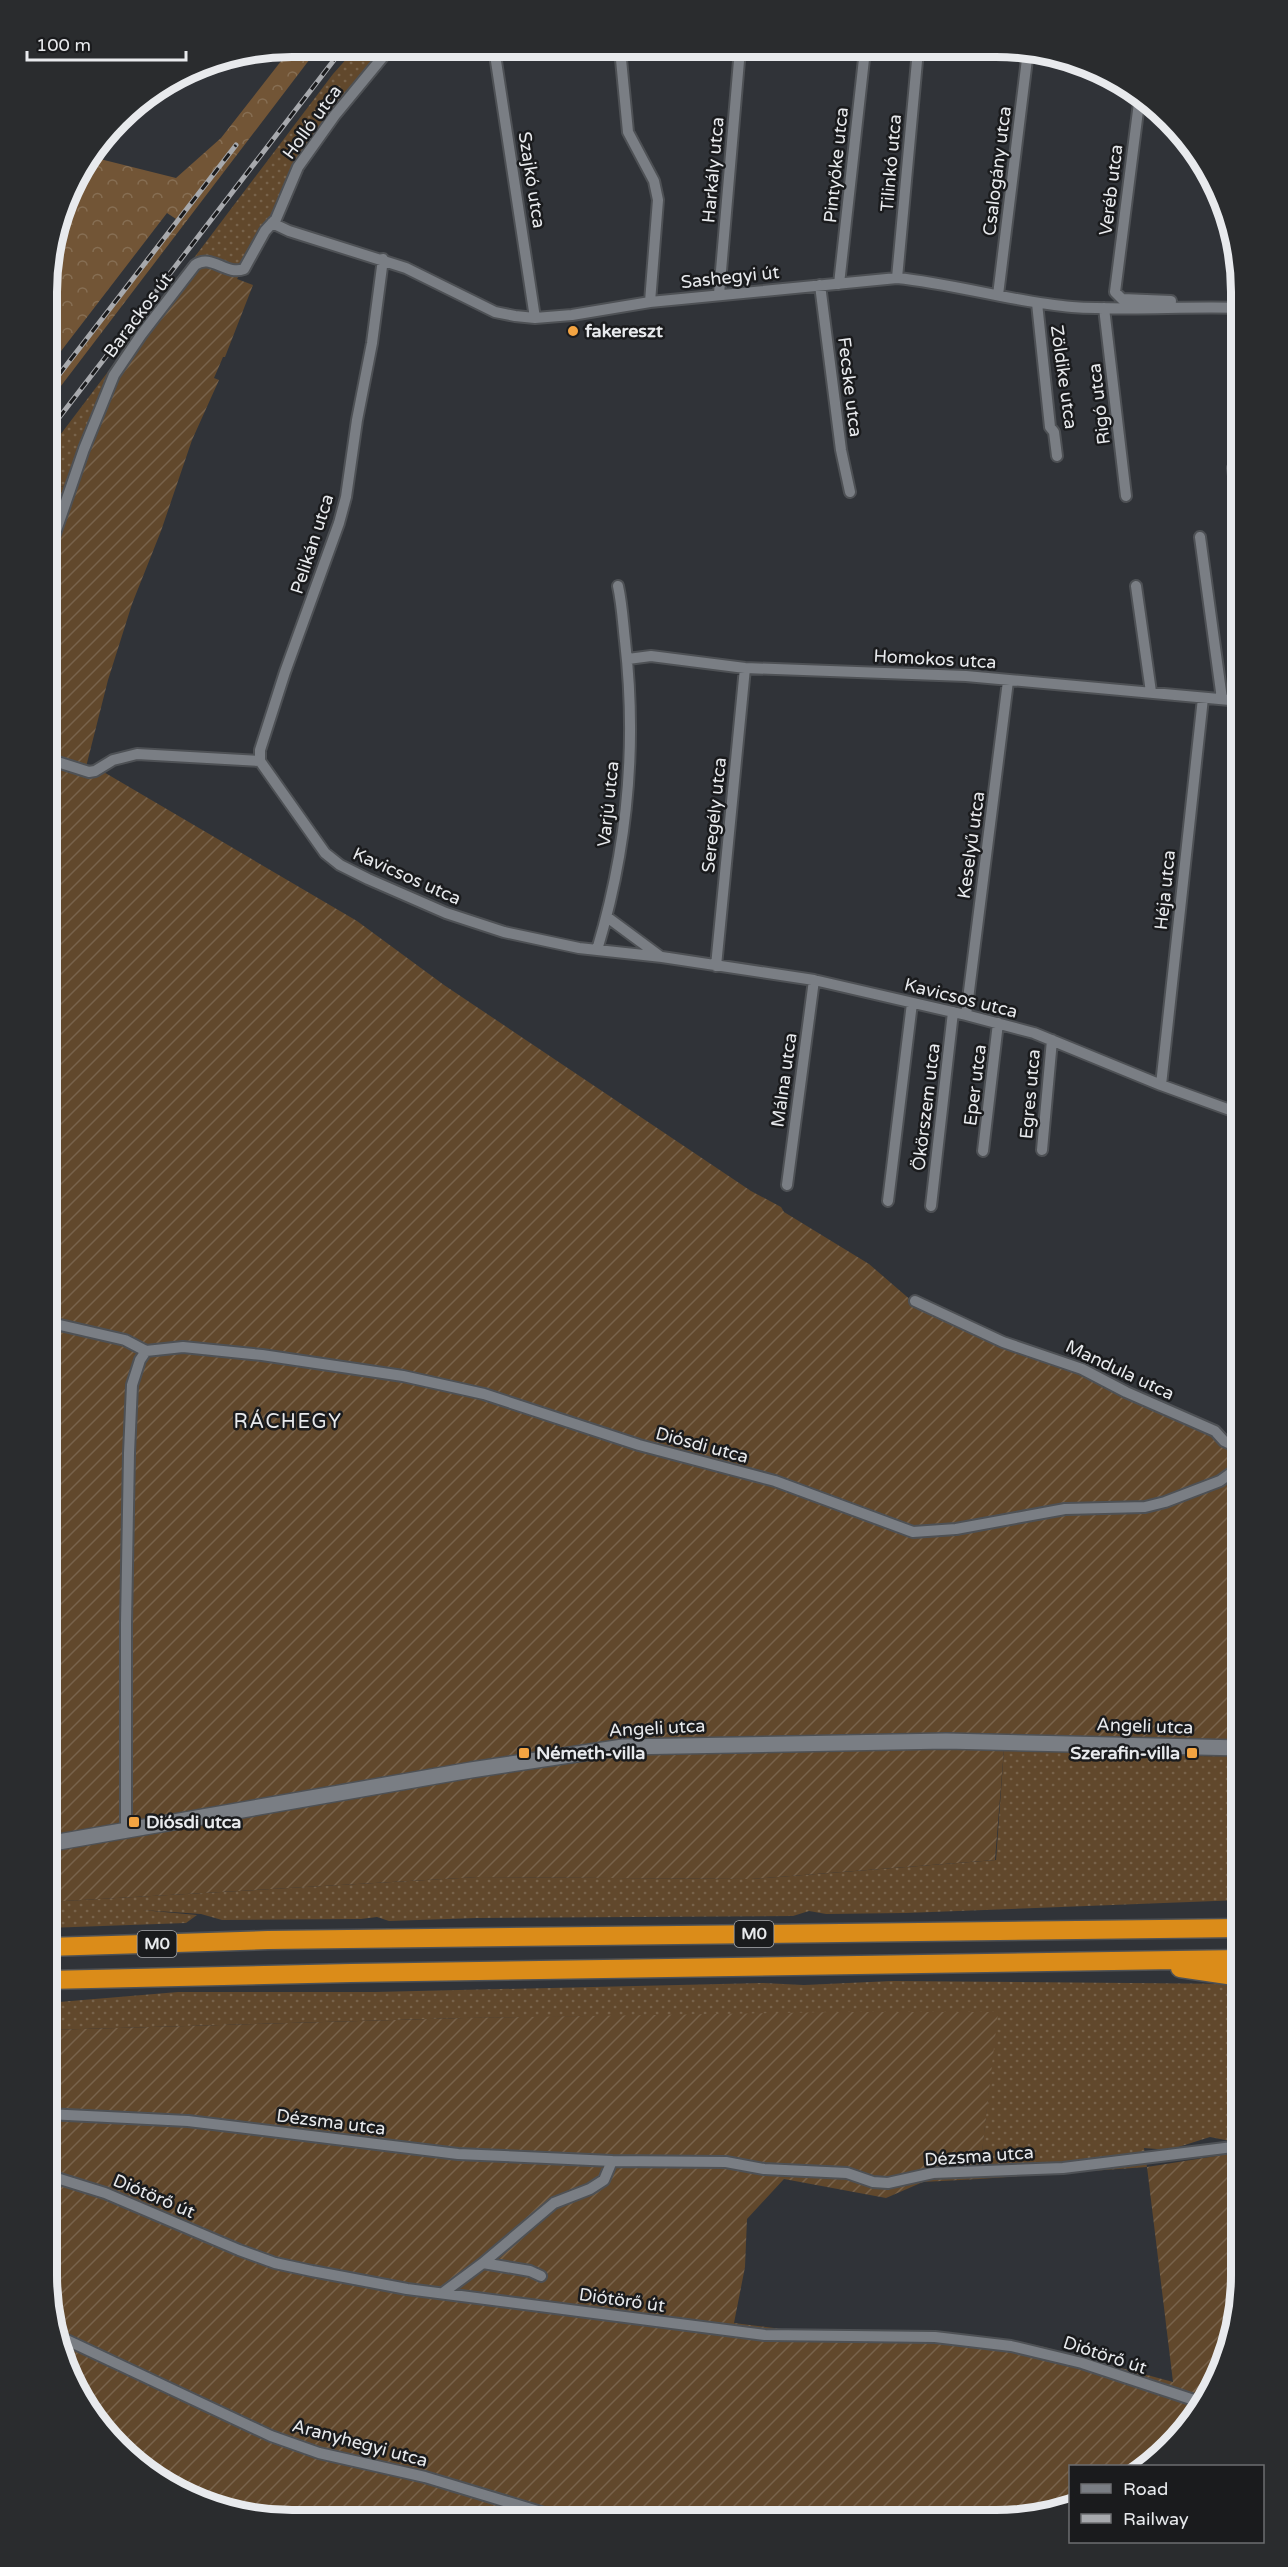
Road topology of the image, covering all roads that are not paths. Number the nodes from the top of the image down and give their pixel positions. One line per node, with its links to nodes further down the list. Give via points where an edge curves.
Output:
1 (383, 57): 9 (street, Holló utca, via 334,115 298,167)
2 (496, 57): 22 (street, Szajkó utca)
3 (621, 57): 17 (street, via 628,132 654,181 658,200)
4 (739, 57): 15 (street, Harkály utca)
5 (863, 57): 12 (street, Pintyőke utca)
6 (917, 57): 11 (street, Tilinkó utca)
7 (1028, 59): 16 (street, Csalogány utca)
8 (1139, 106): 14 (street, Veréb utca)
9 (272, 223): 10 (street, Sashegyi út); 26 (street, Barackos út, via 244,269 234,272 207,261 195,265 121,362 84,449)
10 (383, 259): 22 (street, Sashegyi út, via 495,312); 37 (street, Pelikán utca, via 346,497 285,672)
11 (897, 278): 12 (street, Sashegyi út); 16 (street, Sashegyi út)
12 (839, 284): 13 (street, Sashegyi út)
13 (820, 285): 15 (street, Sashegyi út); 24 (street, Fecske utca)
14 (1115, 289): 19 (street, Sashegyi út, via 1122,298 1197,302)
15 (719, 294): 17 (street, Sashegyi út, via 665,306)
16 (998, 295): 18 (street, Sashegyi út)
17 (650, 302): 22 (street, Sashegyi út)
18 (1037, 303): 20 (street, Sashegyi út); 23 (street, Zöldike utca, via 1050,427)
19 (1207, 307): 20 (street, Sashegyi út); 21 (street, Sashegyi út)
20 (1104, 308): 25 (street, Rigó utca)
21 (1231, 308)
22 (535, 318)
23 (1057, 456)
24 (850, 492)
25 (1126, 496)
26 (57, 528)
27 (1200, 537): 35 (street)
28 (618, 586): 30 (street, Varjú utca)
29 (1136, 586): 33 (street)
30 (628, 659): 31 (street, Homokos utca, via 663,656); 39 (street, Varjú utca, via 627,810)
31 (745, 668): 32 (street, Homokos utca); 44 (street, Seregély utca)
32 (1008, 681): 33 (street, Homokos utca); 48 (street, Keselyű utca)
33 (1150, 692): 34 (street, Homokos utca)
34 (1203, 698): 35 (street, Homokos utca); 51 (street, Héja utca)
35 (1222, 699): 36 (street, Homokos utca)
36 (1231, 700)
37 (260, 761): 38 (street, via 137,754 113,760 95,771); 41 (street, Kavicsos utca, via 325,853 340,864 446,913 504,932)
38 (57, 762)
39 (607, 917): 40 (street, Kavicsos utca); 41 (street, Varjú utca)
40 (632, 936): 42 (street); 43 (street, Kavicsos utca)
41 (597, 950): 42 (street, Kavicsos utca)
42 (627, 953): 43 (street, Kavicsos utca)
43 (662, 957): 44 (street, Kavicsos utca)
44 (716, 966): 45 (street, Kavicsos utca)
45 (814, 980): 46 (street, Kavicsos utca); 55 (street, Málna utca)
46 (912, 1003): 47 (street, Kavicsos utca); 56 (street)
47 (953, 1012): 48 (street, Kavicsos utca); 57 (street, Ökörszem utca)
48 (966, 1015): 49 (street, Kavicsos utca)
49 (998, 1023): 50 (street, Kavicsos utca); 54 (street, Eper utca)
50 (1052, 1040): 51 (street, Kavicsos utca); 53 (street, Egres utca)
51 (1161, 1085): 52 (street, Kavicsos utca)
52 (1231, 1110)
53 (1042, 1150)
54 (983, 1151)
55 (787, 1185)
56 (888, 1201)
57 (931, 1206)
58 (915, 1301): 61 (street, Mandula utca, via 1002,1342 1060,1359 1093,1374 1215,1431)
59 (57, 1324): 60 (street, via 125,1340)
60 (146, 1351): 62 (street, Diósdi utca, via 183,1347 262,1355 403,1376 484,1394 639,1445 775,1481 913,1532 956,1529 1065,1509 1145,1507 1199,1489); 64 (street, via 132,1385 129,1453)
61 (1231, 1445)
62 (1231, 1473)
63 (1231, 1748): 64 (street, Angeli utca, via 946,1741 623,1747)
64 (126, 1831): 65 (street, Angeli utca)
65 (57, 1842)
66 (1231, 1928): 67 (highway, M0, via 268,1940)
67 (57, 1947)
68 (1231, 1959): 69 (highway, M0)
69 (1140, 1961): 70 (highway); 71 (highway, M0)
70 (1231, 1975)
71 (114, 1978): 72 (highway, M0); 73 (highway, via 85,1989)
72 (57, 1980)
73 (57, 1992)
74 (57, 2114): 76 (street, Dézsma utca, via 188,2121 458,2154)
75 (1231, 2147): 76 (street, Dézsma utca, via 1063,2168 933,2173 888,2183 848,2173 764,2169 726,2162)
76 (612, 2161): 78 (street, via 604,2180 554,2203)
77 (57, 2178): 80 (street, Diótörő út, via 105,2193 275,2262 407,2289)
78 (483, 2263): 79 (street); 80 (street)
79 (541, 2276)
80 (444, 2292): 82 (street, Diótörő út, via 765,2335 935,2337 1011,2346 1082,2363)
81 (66, 2340): 83 (street, Aranyhegyi utca, via 271,2436 319,2453 425,2477)
82 (1195, 2400)
83 (534, 2510)

